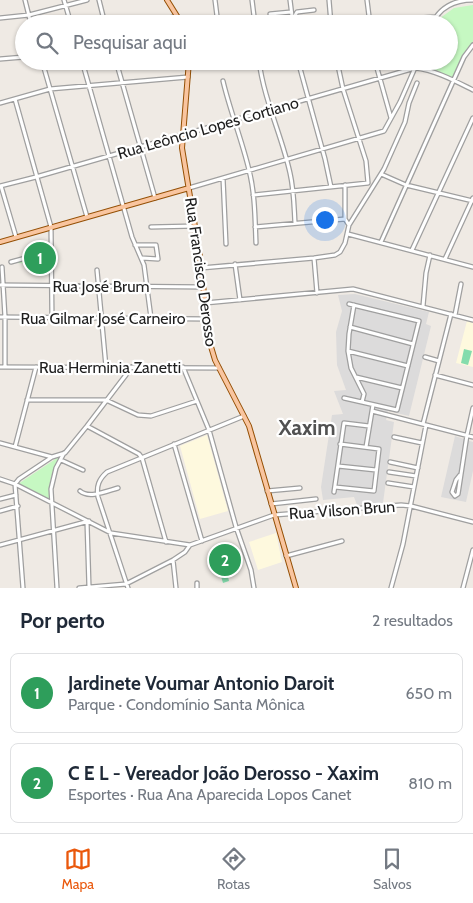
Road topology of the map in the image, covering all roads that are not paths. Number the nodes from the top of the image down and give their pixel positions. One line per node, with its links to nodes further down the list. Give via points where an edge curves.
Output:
1 (24, 0): 17 (street)
2 (64, 0): 13 (street)
3 (87, 0): 13 (street)
4 (99, 0): 19 (street)
5 (167, 0): 20 (main road)
6 (215, 0): 21 (street)
7 (252, 0): 22 (street)
8 (290, 0): 15 (street)
9 (329, 0): 25 (street)
10 (367, 0): 26 (street)
11 (473, 0): 12 (street)
12 (452, 2): 27 (street)
13 (66, 6): 17 (street); 18 (street)
14 (314, 10): 24 (street)
15 (292, 12): 16 (street); 23 (street)
16 (270, 14)
17 (29, 15)
18 (68, 15)
19 (103, 15)
20 (176, 15)
21 (217, 15)
22 (254, 15)
23 (292, 15)
24 (295, 15)
25 (331, 15)
26 (369, 15)
27 (436, 15)
28 (15, 16): 29 (street)
29 (0, 18)
30 (473, 45): 46 (street)
31 (0, 57): 32 (street)
32 (15, 57)
33 (45, 70): 51 (street)
34 (85, 70): 50 (street)
35 (118, 70): 48 (street)
36 (189, 70): 44 (main road, Rua Francisco Derosso)
37 (261, 70): 58 (street)
38 (300, 70): 56 (street)
39 (338, 70): 52 (street)
40 (378, 70): 45 (street)
41 (409, 70): 45 (street, Rua Leôncio Lopes Cortiano)
42 (414, 70): 55 (street)
43 (425, 70): 46 (street)
44 (189, 77): 48 (street); 62 (main road, Rua Francisco Derosso)
45 (380, 79): 52 (street, Rua Leôncio Lopes Cortiano); 59 (street)
46 (454, 80): 53 (street); 73 (street)
47 (223, 81): 61 (street)
48 (122, 83): 50 (street); 64 (street)
49 (417, 83): 55 (street)
50 (89, 86): 51 (street); 66 (street)
51 (50, 89): 54 (street); 68 (street)
52 (343, 89): 56 (street, Rua Leôncio Lopes Cortiano); 63 (street)
53 (473, 90)
54 (15, 99): 57 (street); 71 (street)
55 (406, 99): 59 (street); 70 (street, via 405,122)
56 (308, 100): 58 (street, Rua Leôncio Lopes Cortiano); 65 (street)
57 (0, 103)
58 (271, 110): 61 (street, Rua Leôncio Lopes Cortiano); 67 (street)
59 (391, 118): 63 (street, via 385,130)
60 (473, 118): 79 (street)
61 (234, 121): 62 (street, Rua Leôncio Lopes Cortiano); 69 (street)
62 (182, 135): 64 (street, Rua Leôncio Lopes Cortiano); 77 (main road, Rua Francisco Derosso)
63 (359, 138): 65 (street); 74 (street, via 368,183)
64 (141, 147): 66 (street, Rua Leôncio Lopes Cortiano); 81 (street)
65 (322, 150): 67 (street); 76 (street)
66 (109, 156): 68 (street, Rua Leôncio Lopes Cortiano); 83 (street)
67 (286, 160): 69 (street); 78 (street)
68 (72, 167): 71 (street, Rua Leôncio Lopes Cortiano); 84 (street)
69 (250, 171): 72 (street); 80 (street)
70 (381, 174): 73 (street); 87 (street)
71 (36, 177): 75 (street, Rua Leôncio Lopes Cortiano); 89 (street)
72 (223, 178): 77 (street); 97 (street)
73 (406, 184): 79 (street); 95 (street)
74 (345, 185): 76 (street); 85 (street)
75 (0, 186): 93 (street)
76 (331, 187): 78 (street)
77 (189, 188): 81 (main road); 88 (main road, Rua Francisco Derosso)
78 (293, 190): 80 (street); 86 (street)
79 (439, 192): 82 (street); 99 (street)
80 (254, 195): 91 (street)
81 (155, 198): 83 (main road)
82 (473, 200): 104 (street)
83 (123, 207): 84 (main road); 98 (street)
84 (86, 217): 89 (main road)
85 (345, 219): 86 (street); 87 (street)
86 (295, 223): 91 (street)
87 (349, 225): 92 (street)
88 (195, 226): 90 (street); 109 (main road, Rua Francisco Derosso)
89 (51, 227): 93 (main road); 100 (street)
90 (151, 227)
91 (255, 227): 96 (street)
92 (348, 234): 95 (street); 103 (street, via 340,252)
93 (16, 237): 94 (main road)
94 (0, 242)
95 (381, 242): 99 (street)
96 (256, 243)
97 (226, 244)
98 (135, 245): 102 (street); 102 (street, via 156,245 158,259)
99 (412, 250): 101 (street)
100 (51, 251): 105 (street); 113 (street)
101 (430, 255): 104 (street); 122 (street)
102 (142, 258): 115 (street)
103 (314, 258): 106 (street); 117 (street)
104 (444, 259): 108 (street)
105 (11, 262)
106 (235, 264): 109 (street); 118 (street)
107 (2, 267): 112 (street)
108 (473, 267)
109 (201, 268): 116 (main road, Rua Francisco Derosso)
110 (97, 270): 114 (street)
111 (461, 284): 123 (street)
112 (1, 285): 113 (street, Rua José Brum); 125 (street)
113 (51, 286): 114 (street, Rua José Brum); 126 (street)
114 (98, 286): 115 (street, Rua José Brum); 127 (street)
115 (148, 286): 116 (street, Rua José Brum); 128 (street)
116 (203, 287): 119 (main road, Rua Francisco Derosso)
117 (318, 293): 118 (street); 122 (street, via 353,289)
118 (240, 300): 119 (street)
119 (204, 303): 129 (main road, Rua Francisco Derosso)
120 (349, 304): 121 (street)
121 (354, 305): 131 (street); 134 (street, via 419,321)
122 (422, 306): 123 (street)
123 (453, 314): 130 (street); 137 (street)
124 (0, 317): 125 (street, Rua Gilmar José Carneiro)
125 (5, 317): 126 (street, Rua Gilmar José Carneiro); 138 (street)
126 (52, 318): 127 (street, Rua Gilmar José Carneiro)
127 (102, 318): 128 (street, Rua Gilmar José Carneiro); 142 (street)
128 (151, 318): 129 (street, Rua Gilmar José Carneiro)
129 (206, 319): 145 (main road, Rua Francisco Derosso)
130 (473, 320)
131 (350, 327): 132 (street); 133 (street)
132 (356, 328): 133 (street); 134 (street)
133 (349, 334): 135 (street)
134 (413, 344): 139 (street)
135 (348, 351): 139 (street); 147 (street)
136 (425, 357): 137 (street)
137 (439, 361): 146 (street)
138 (5, 366): 140 (street, Rua Herminia Zanetti); 141 (street, Rua Herminia Zanetti)
139 (408, 366): 151 (street)
140 (0, 367)
141 (36, 367): 142 (street, Rua Herminia Zanetti); 153 (street)
142 (106, 367): 143 (street, Rua Herminia Zanetti)
143 (132, 367): 144 (street, Rua Herminia Zanetti); 154 (street)
144 (183, 368): 145 (street, Rua Herminia Zanetti); 155 (street)
145 (219, 368): 163 (main road, Rua Francisco Derosso)
146 (435, 375): 150 (street); 165 (street)
147 (355, 376): 148 (street); 149 (street)
148 (362, 378): 149 (street); 151 (street)
149 (358, 384): 156 (street, via 364,394)
150 (473, 384)
151 (402, 388): 160 (street)
152 (344, 398): 156 (street)
153 (27, 400): 154 (street); 176 (street)
154 (106, 400): 155 (street, via 144,416); 166 (street)
155 (197, 401): 168 (street)
156 (362, 402): 157 (street)
157 (373, 405): 158 (street); 161 (street)
158 (384, 407): 160 (street); 162 (street)
159 (473, 408): 169 (street)
160 (397, 410): 164 (street)
161 (372, 411): 162 (street); 167 (street)
162 (384, 414): 164 (street)
163 (245, 415): 168 (street); 198 (main road, Rua Francisco Derosso)
164 (395, 417): 165 (street)
165 (424, 424): 169 (street); 173 (street)
166 (87, 426): 178 (street); 180 (street, via 136,451)
167 (368, 426): 175 (street, via 344,423); 177 (street)
168 (208, 430): 174 (street); 212 (street)
169 (467, 435): 171 (street); 188 (street)
170 (394, 437): 173 (street)
171 (473, 437)
172 (0, 443): 176 (street)
173 (422, 443): 184 (street)
174 (174, 444): 180 (street); 216 (street)
175 (340, 444): 177 (street); 183 (street)
176 (14, 447): 179 (street)
177 (366, 447): 186 (street, via 379,449)
178 (65, 453): 179 (street); 181 (street)
179 (52, 457): 192 (street)
180 (142, 458): 200 (street, via 107,472 99,481); 217 (street)
181 (61, 460): 185 (street); 204 (street, via 52,480)
182 (390, 462): 184 (street)
183 (338, 466): 186 (street); 193 (street)
184 (418, 468): 189 (street)
185 (83, 470)
186 (376, 470): 193 (street, via 374,491)
187 (389, 472): 189 (street)
188 (460, 475): 188 (street, via 452,492 455,496 458,494)
189 (416, 476): 194 (street)
190 (0, 479): 192 (street)
191 (388, 483): 194 (street)
192 (15, 484): 201 (street); 204 (street)
193 (335, 486): 199 (street)
194 (414, 487): 207 (street)
195 (118, 488): 200 (street)
196 (300, 488): 198 (street)
197 (80, 491): 200 (street)
198 (268, 491): 205 (main road, Rua Francisco Derosso)
199 (334, 492)
200 (98, 494): 214 (street)
201 (16, 495): 202 (street); 206 (street)
202 (0, 500)
203 (316, 500): 205 (street)
204 (52, 503): 210 (street); 213 (street)
205 (271, 504): 209 (main road, Rua Francisco Derosso)
206 (18, 506): 208 (street); 215 (street)
207 (410, 506): 209 (street, Rua Vilson Brun); 211 (street, Rua Vilson Brun); 234 (street)
208 (0, 511)
209 (274, 514): 212 (street, Rua Vilson Brun); 222 (main road, Rua Francisco Derosso)
210 (88, 521): 213 (street); 214 (street); 226 (street)
211 (473, 522)
212 (236, 527): 216 (street, Rua Vilson Brun); 232 (street)
213 (54, 530): 215 (street); 228 (street)
214 (111, 532): 217 (street); 225 (street)
215 (20, 540): 220 (street); 227 (street)
216 (202, 541): 219 (street, Rua Vilson Brun)
217 (166, 542): 219 (street)
218 (342, 542): 222 (street)
219 (190, 545): 223 (street)
220 (0, 546)
221 (473, 550): 235 (street)
222 (286, 556): 233 (main road, Rua Francisco Derosso)
223 (173, 560): 225 (street); 230 (street)
224 (197, 583): 231 (street)
225 (127, 586): 226 (street)
226 (90, 587): 229 (street)
227 (22, 588)
228 (58, 588)
229 (79, 588)
230 (176, 588)
231 (198, 588)
232 (254, 588)
233 (296, 588)
234 (391, 588)
235 (463, 588)

